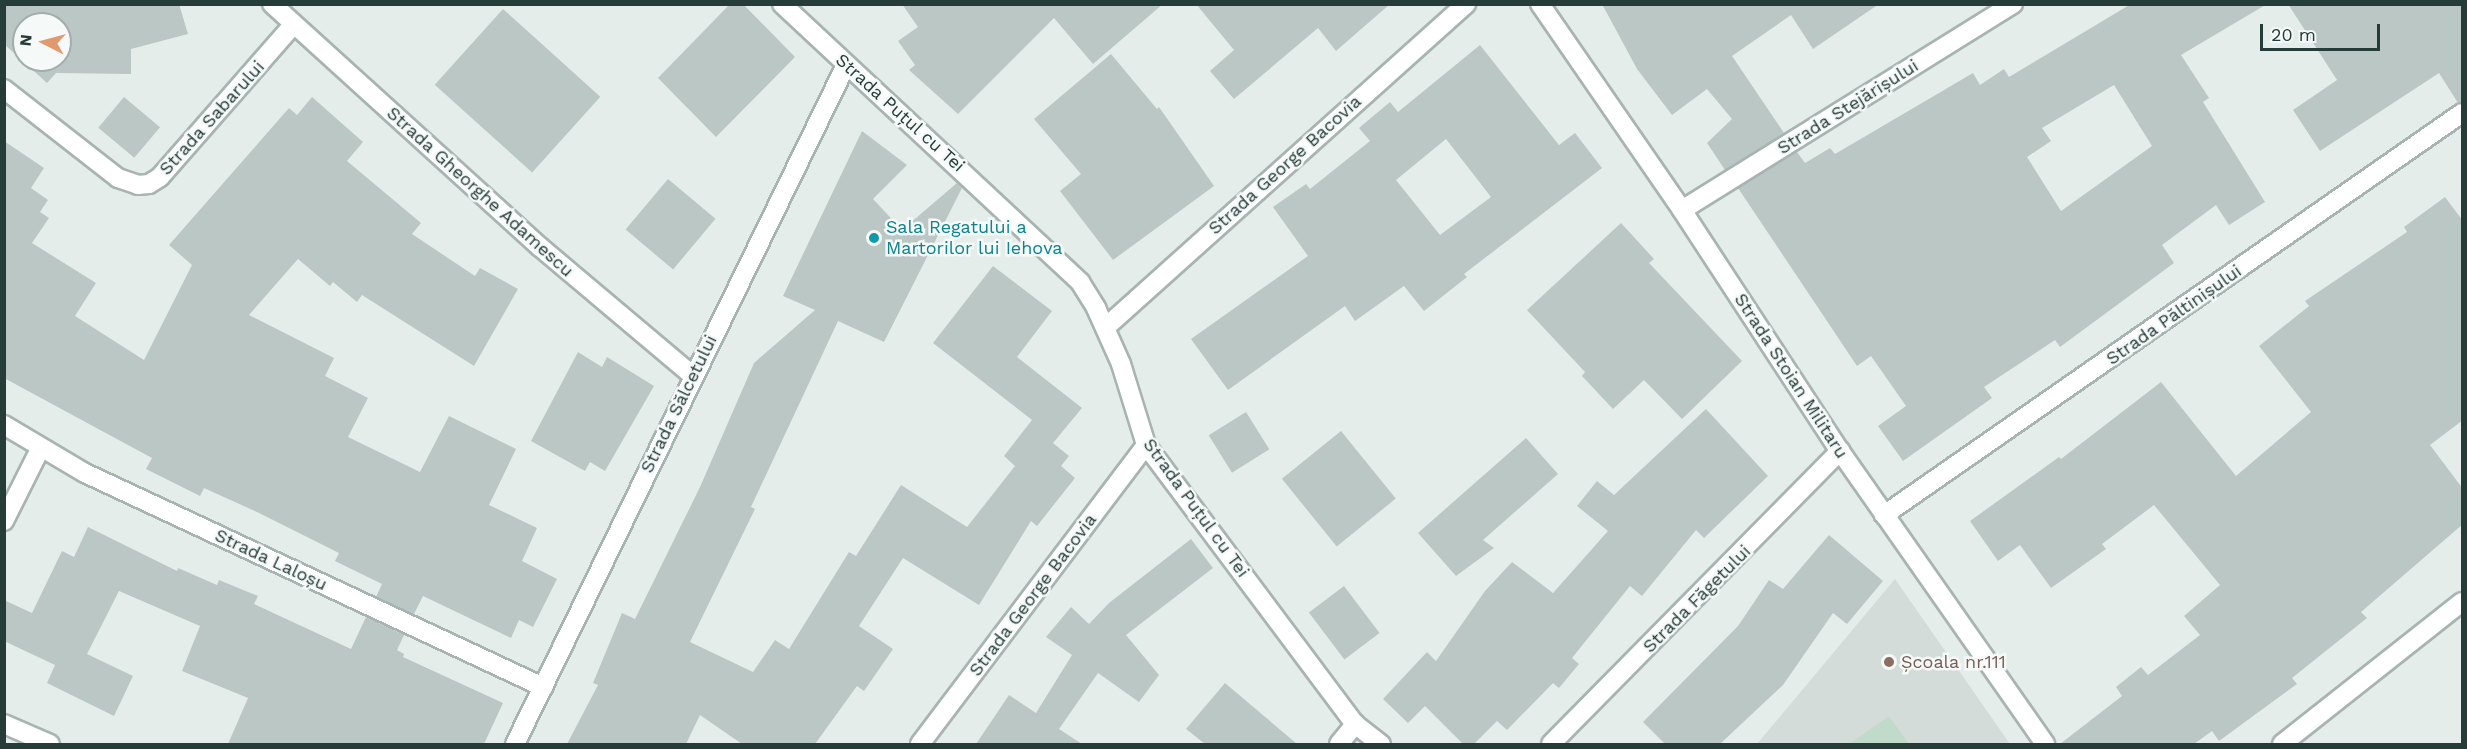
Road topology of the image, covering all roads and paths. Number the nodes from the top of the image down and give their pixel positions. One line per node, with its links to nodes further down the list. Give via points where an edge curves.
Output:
1 (272, 4): 6 (street, Strada Gheorghe Adamescu)
2 (782, 4): 7 (street, Strada Puțul cu Tei)
3 (1466, 4): 11 (street, Strada George Bacovia)
4 (1540, 4): 10 (street, Strada Stoian Militaru)
5 (2013, 4): 10 (street, Strada Stejărișului)
6 (294, 25): 8 (street, Strada Sabarului, via 160,177 149,184 118,178); 12 (street, Strada Gheorghe Adamescu, via 540,247)
7 (846, 64): 11 (street, Strada Puțul cu Tei, via 1080,282); 12 (street, Strada Sălcetului)
8 (4, 88)
9 (2463, 113): 17 (street, Strada Păltinișului)
10 (1682, 210): 16 (street, Strada Stoian Militaru)
11 (1106, 327): 14 (street, Strada Puțul cu Tei)
12 (693, 376): 20 (street, Strada Sălcetului)
13 (4, 425): 15 (street, Strada Laloșu)
14 (1146, 445): 22 (street, Strada Puțul cu Tei); 25 (street, Strada George Bacovia)
15 (40, 449): 18 (street); 20 (street, Strada Laloșu)
16 (1840, 451): 17 (street, Strada Stoian Militaru); 28 (street, Strada Făgetului)
17 (1884, 515): 29 (street, Strada Stoian Militaru)
18 (4, 521)
19 (2463, 602): 30 (street)
20 (543, 687): 24 (street, Strada Sălcetului)
21 (4, 724): 23 (street)
22 (1355, 724): 26 (street); 27 (street)
23 (50, 744)
24 (515, 744)
25 (920, 744)
26 (1339, 744)
27 (1381, 744)
28 (1551, 744)
29 (2045, 744)
30 (2282, 744)

